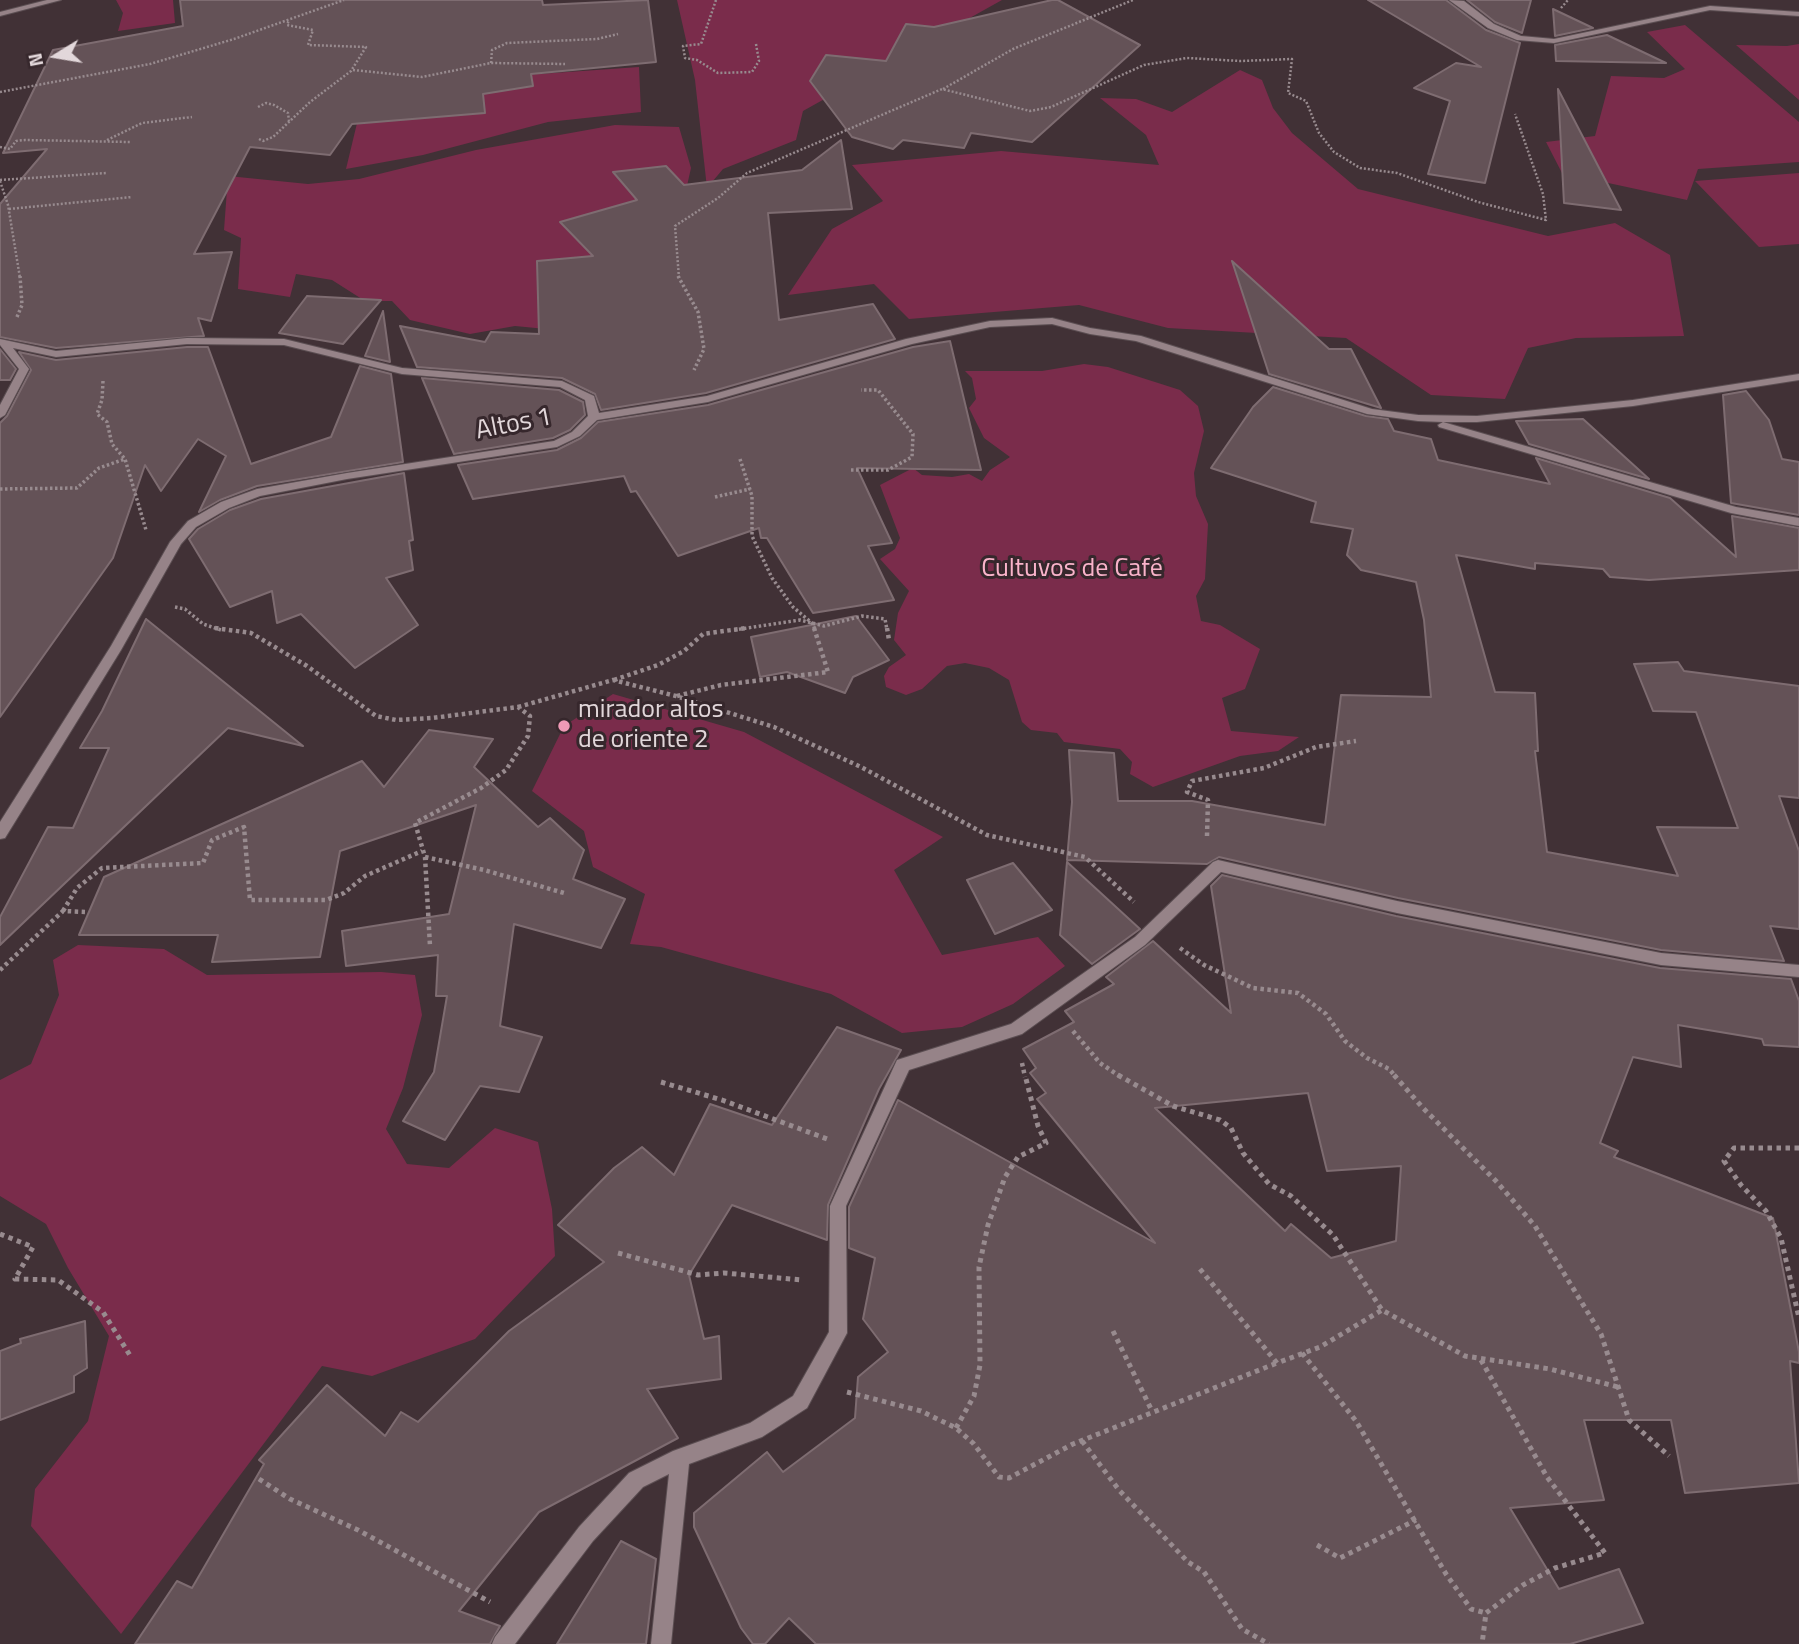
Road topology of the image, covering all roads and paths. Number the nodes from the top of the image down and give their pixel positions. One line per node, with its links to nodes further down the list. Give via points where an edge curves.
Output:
1 (57, 0): 6 (street)
2 (344, 0): 8 (path)
3 (716, 0): 10 (path, via 701,44 683,46 685,58 718,73 752,72 759,61)
4 (1133, 0): 14 (path, via 1013,49)
5 (1453, 0): 7 (street, via 1491,26 1520,38 1555,41 1710,8)
6 (0, 14)
7 (1799, 14)
8 (289, 19): 13 (path, via 287,25 313,30 308,46 366,47); 15 (path, via 150,64)
9 (618, 34): 11 (path, via 506,43 492,50)
10 (756, 44)
11 (491, 63): 12 (path); 13 (path, via 422,77)
12 (565, 64)
13 (352, 69): 19 (path)
14 (942, 89): 17 (path, via 1030,111 1051,107 1144,65 1186,58 1292,59 1288,93 1306,101 1319,133 1334,152 1360,168 1397,173 1546,220 1543,194); 33 (path, via 747,173 675,226 677,275 698,312 704,349 689,379)
15 (0, 92)
16 (258, 107): 19 (path, via 274,105 288,113)
17 (1515, 114)
18 (192, 117): 21 (path, via 142,122)
19 (289, 122): 20 (path, via 273,137)
20 (259, 139)
21 (106, 141): 22 (path); 23 (path, via 25,140 16,141 10,149)
22 (130, 142)
23 (0, 147)
24 (107, 173): 25 (path)
25 (0, 181): 28 (path)
26 (131, 197): 28 (path)
27 (0, 205): 28 (path)
28 (8, 207): 29 (path, via 22,305)
29 (2, 343): 30 (street, Altos 1, via 56,354); 34 (street, via 24,369)
30 (120, 349): 35 (street, Altos 1, via 187,341 284,342 402,371 562,384 590,398); 37 (path, via 101,386 97,414 107,422 112,444)
31 (835, 362): 33 (street, via 708,399); 36 (street, via 990,324 1052,321 1137,338 1371,412); 39 (path, via 856,390 878,390 913,434 912,457 888,470)
32 (1799, 377): 36 (street, via 1633,403 1477,419)
33 (663, 404): 35 (street)
34 (0, 415)
35 (594, 417): 44 (street, Altos 1, via 558,443 257,493 192,524)
36 (1418, 418): 43 (street, via 1735,510)
37 (125, 459): 40 (path, via 99,468 77,488); 44 (path, via 147,534)
38 (740, 459): 41 (path)
39 (851, 471)
40 (0, 489)
41 (750, 489): 42 (path); 46 (path, via 752,536 772,578 793,607)
42 (715, 497)
43 (1799, 522)
44 (176, 542): 45 (street, Altos 1)
45 (143, 603): 50 (path, via 185,609 203,624 251,633 376,716 432,718); 52 (street, Altos 1)
46 (813, 624): 47 (path, via 824,626 862,616 885,619); 48 (path, via 800,620 703,634 684,652); 49 (path, via 828,672 721,685)
47 (889, 640)
48 (613, 680): 49 (path); 50 (path)
49 (677, 696): 59 (path, via 774,727 861,767 987,835 1085,857)
50 (517, 707): 53 (path, via 530,716 528,736 506,770 481,789 415,823)
51 (1356, 741): 55 (path, via 1315,747 1253,771 1192,781 1187,792 1208,800 1207,853)
52 (0, 834)
53 (422, 851): 54 (path); 57 (path, via 365,876 326,900 250,900 244,827 212,840 203,863 102,868 77,888)
54 (425, 857): 56 (path); 60 (path)
55 (1218, 866): 59 (street); 62 (street, via 1397,907 1661,958)
56 (564, 893)
57 (63, 911): 58 (path); 61 (path)
58 (85, 912)
59 (1158, 924): 63 (street, via 1140,942); 80 (path, via 1204,965 1253,988 1298,993 1326,1014 1345,1041 1389,1069 1535,1226 1601,1334)
60 (430, 946)
61 (0, 970)
62 (1799, 971)
63 (1048, 1007): 64 (street, via 1016,1029); 72 (path, via 1100,1063 1118,1075 1173,1106 1220,1120 1231,1128 1243,1153 1269,1184 1291,1196 1333,1235)
64 (998, 1035): 67 (street, via 903,1065); 82 (path, via 1017,1045 1045,1143 1018,1157 1005,1177 988,1225 979,1266 980,1366 974,1396)
65 (661, 1082): 67 (path, via 722,1100)
66 (1799, 1147): 73 (path, via 1734,1147 1724,1161 1766,1211 1781,1238)
67 (862, 1155): 71 (street, via 838,1206)
68 (0, 1234): 76 (path, via 33,1247 15,1279 58,1280 103,1312)
69 (618, 1253): 71 (path, via 698,1275)
70 (1200, 1269): 78 (path)
71 (838, 1283): 79 (street, via 838,1334)
72 (1382, 1310): 75 (path, via 1321,1347); 77 (path, via 1465,1356)
73 (1799, 1318)
74 (1113, 1331): 81 (path)
75 (1302, 1353): 78 (path); 87 (path, via 1356,1421)
76 (131, 1357)
77 (1481, 1360): 80 (path, via 1550,1369); 89 (path, via 1547,1477 1605,1553 1555,1568)
78 (1277, 1363): 81 (path)
79 (815, 1376): 82 (path, via 847,1392 921,1411); 85 (street, via 800,1402 755,1430)
80 (1618, 1387): 84 (path, via 1629,1420)
81 (1152, 1411): 83 (path)
82 (956, 1429): 83 (path, via 999,1477 1009,1478)
83 (1082, 1441): 93 (path, via 1119,1490 1188,1562 1204,1572 1241,1629)
84 (1669, 1455)
85 (680, 1458): 90 (street, via 636,1480 586,1534); 92 (street)
86 (259, 1479): 90 (path)
87 (1416, 1520): 88 (path, via 1340,1558); 89 (path, via 1471,1609)
88 (1317, 1545)
89 (1486, 1613): 94 (path)
90 (522, 1618): 91 (street)
91 (502, 1644)
92 (661, 1644)
93 (1269, 1644)
94 (1482, 1644)

